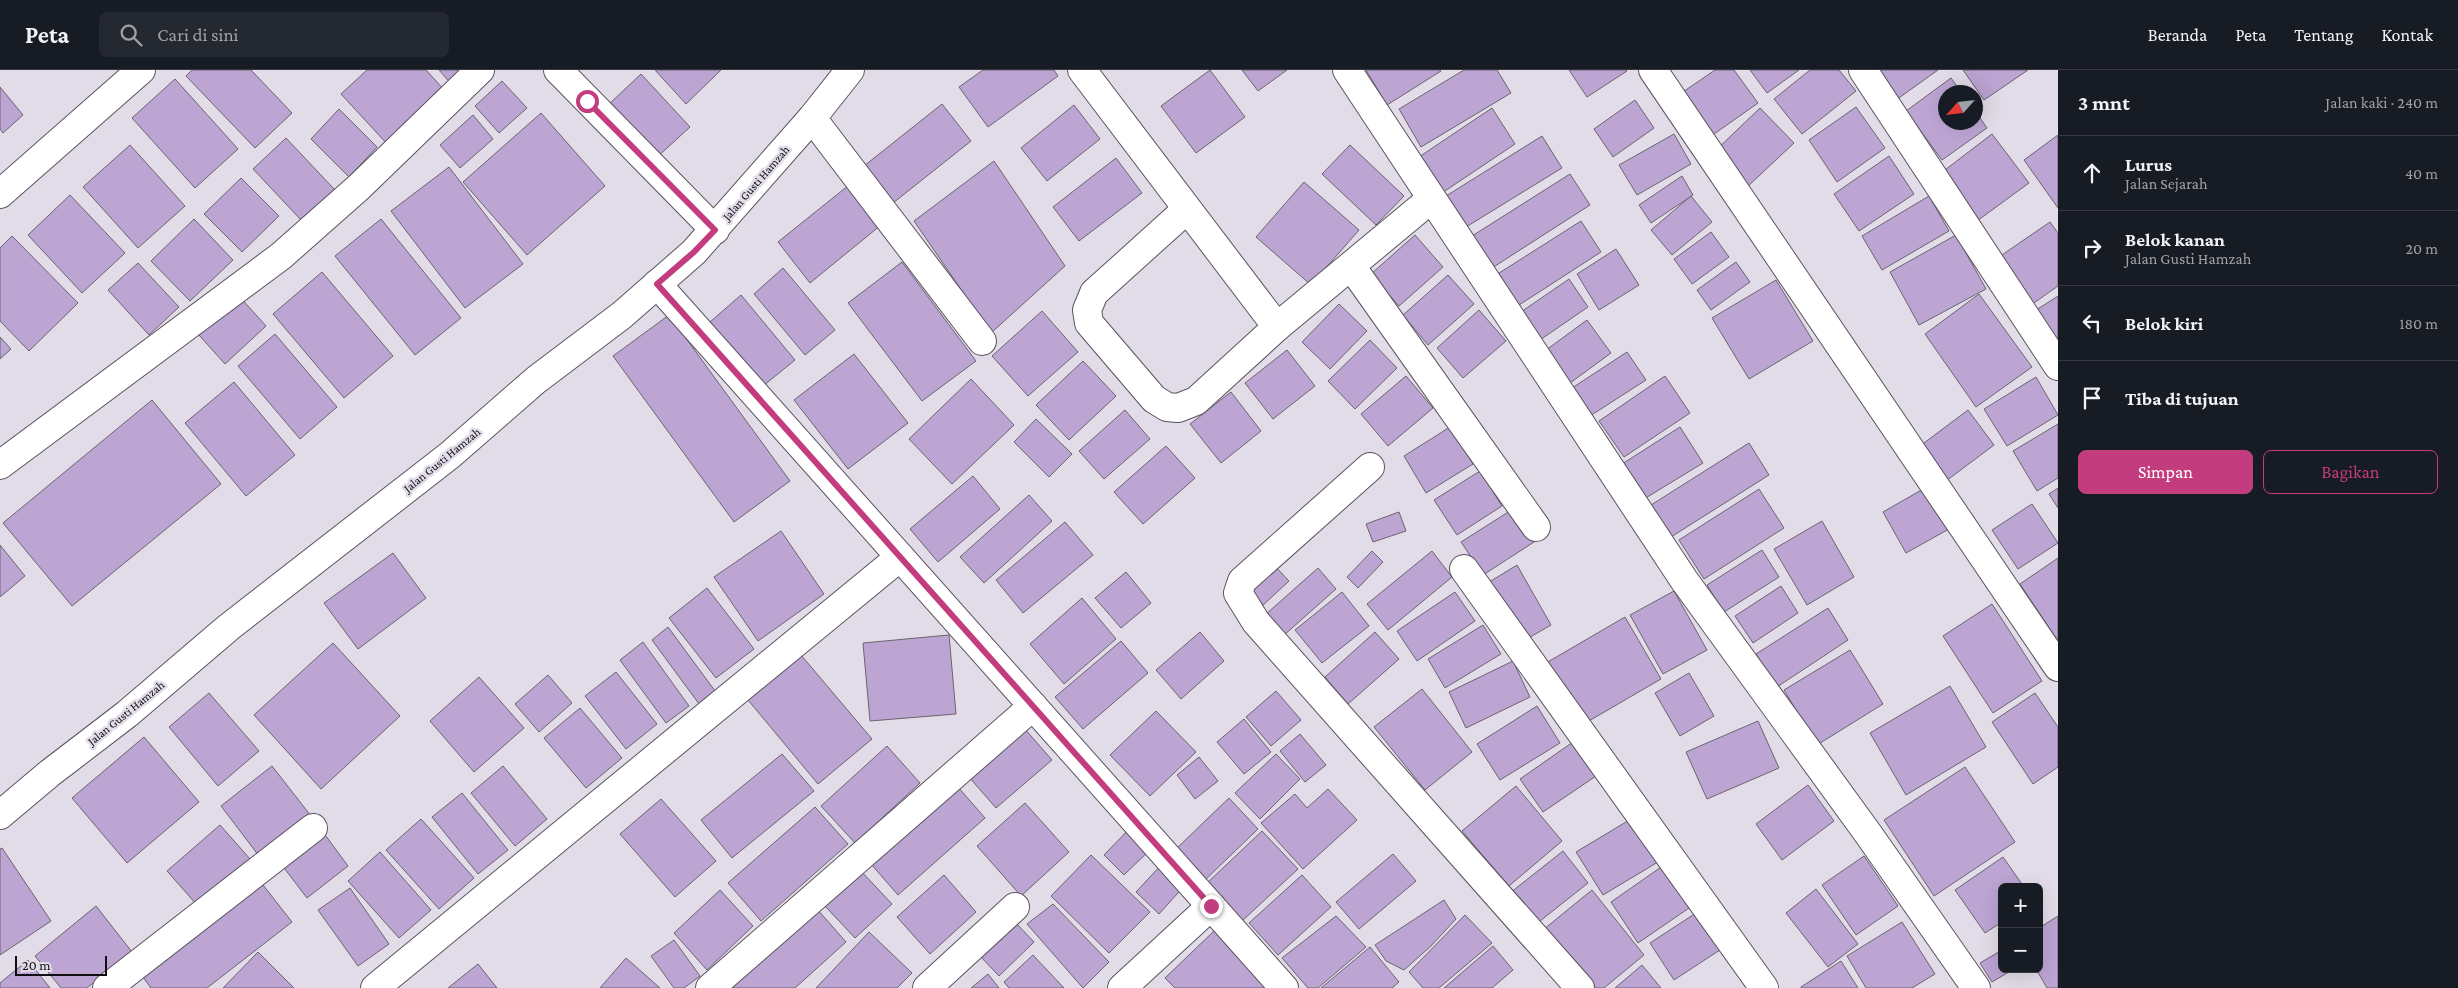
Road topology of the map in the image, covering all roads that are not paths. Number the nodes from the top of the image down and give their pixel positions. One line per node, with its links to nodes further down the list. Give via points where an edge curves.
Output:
1 (141, 70): 10 (street)
2 (480, 70): 19 (street, via 359,188 281,256)
3 (558, 70): 13 (street)
4 (850, 70): 9 (street, Jalan Gusti Hamzah)
5 (1082, 70): 12 (street)
6 (1347, 70): 11 (street)
7 (1653, 70): 24 (street)
8 (1863, 70): 18 (street)
9 (812, 118): 13 (street, Jalan Gusti Hamzah); 17 (street)
10 (0, 194)
11 (1431, 199): 14 (street); 38 (street, via 1684,580)
12 (1186, 210): 16 (street); 16 (street, via 1094,293 1087,310 1089,323 1154,399 1167,407 1178,408 1196,401)
13 (715, 230): 15 (street, Jalan Gusti Hamzah)
14 (1351, 266): 16 (street); 21 (street)
15 (657, 284): 22 (street); 26 (street, Jalan Gusti Hamzah, via 622,315 536,380 450,455 229,627 128,714)
16 (1277, 328)
17 (982, 342)
18 (2058, 366)
19 (0, 465)
20 (1370, 467): 36 (street, via 1242,581 1238,593 1256,622)
21 (1536, 527)
22 (900, 557): 25 (street); 31 (street)
23 (1464, 569): 37 (street)
24 (2058, 667)
25 (1033, 706): 28 (street); 32 (street)
26 (0, 815)
27 (313, 828): 30 (street)
28 (1211, 906): 34 (street); 35 (street)
29 (1015, 908): 33 (street)
30 (107, 988)
31 (375, 988)
32 (710, 988)
33 (927, 988)
34 (1122, 988)
35 (1284, 988)
36 (1580, 988)
37 (1764, 988)
38 (1976, 988)

